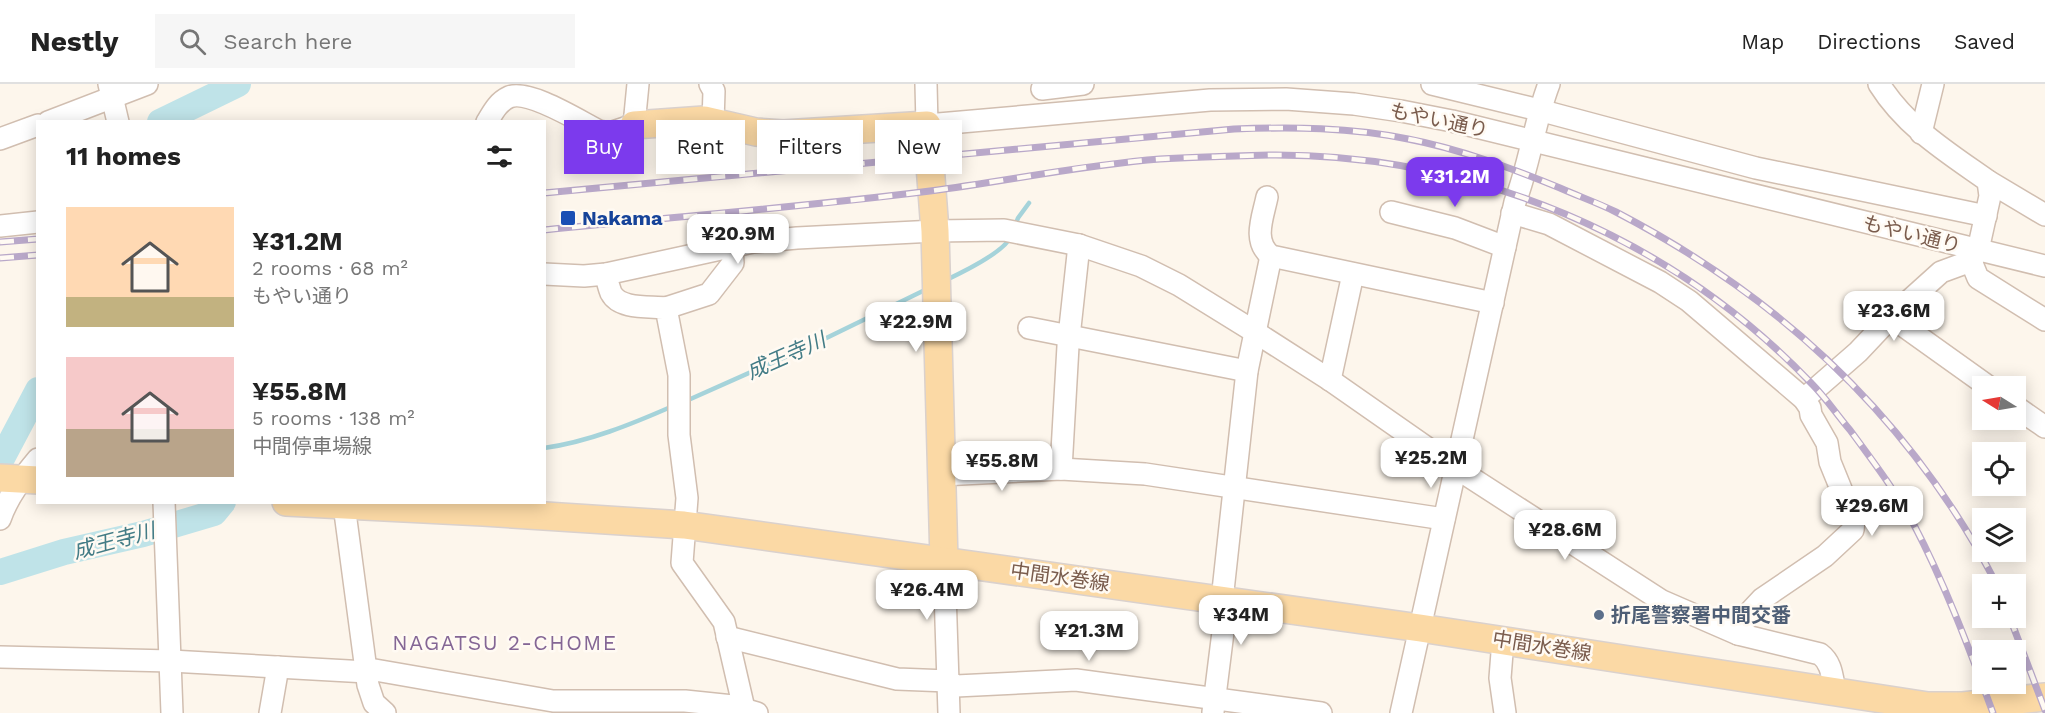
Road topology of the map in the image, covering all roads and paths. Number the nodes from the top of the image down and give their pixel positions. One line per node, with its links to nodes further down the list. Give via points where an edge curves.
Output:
1 (147, 84): 11 (street)
2 (638, 84): 19 (street)
3 (710, 84): 20 (street, via 714,91)
4 (926, 84): 21 (street)
5 (1083, 84): 10 (street)
6 (1432, 84): 13 (street)
7 (1549, 84): 13 (street)
8 (1879, 84): 26 (street, via 1895,108)
9 (1933, 84): 26 (street)
10 (1043, 86): 14 (street)
11 (110, 90): 15 (street); 16 (street)
12 (507, 90): 17 (street); 18 (street)
13 (1539, 110): 28 (street); 29 (street)
14 (1036, 115): 22 (street, もやい通り); 28 (street, もやい通り, via 1210,100 1286,99 1401,111)
15 (59, 120)
16 (118, 120)
17 (488, 120)
18 (577, 120)
19 (634, 120)
20 (713, 120)
21 (927, 120)
22 (962, 122)
23 (36, 126): 27 (street)
24 (875, 128): 25 (main road, via 783,134)
25 (745, 129)
26 (1921, 133): 31 (street)
27 (0, 139)
28 (1534, 141): 32 (street, もやい通り); 35 (street)
29 (1756, 168): 32 (street); 37 (street)
30 (931, 174): 40 (main road)
31 (1988, 181): 36 (street); 37 (street)
32 (1748, 194): 45 (street, もやい通り)
33 (1267, 197): 44 (street, via 1259,239)
34 (1391, 212): 43 (street, via 1455,228)
35 (1512, 213): 43 (street); 60 (street, via 1549,224 1660,282 1689,301)
36 (2045, 215)
37 (1986, 216): 45 (street)
38 (36, 222): 39 (street)
39 (0, 226)
40 (935, 231): 41 (street, via 1004,230); 42 (street, via 797,237); 66 (main road)
41 (1079, 245): 55 (street, via 1141,266); 56 (street)
42 (732, 247): 48 (street); 51 (street, via 733,262 709,294)
43 (1505, 247): 50 (street)
44 (1270, 256): 49 (street); 55 (street)
45 (1974, 256): 46 (street, もやい通り); 52 (street, via 1941,272); 53 (street, via 1978,278)
46 (2045, 266)
47 (546, 274): 48 (street)
48 (606, 274): 51 (street, via 617,301)
49 (1353, 274): 50 (street); 59 (street)
50 (1493, 303): 63 (street)
51 (666, 308): 73 (street, via 679,375 687,498)
52 (1891, 317): 58 (street); 60 (street)
53 (2045, 320)
54 (1029, 328): 56 (street)
55 (1255, 332): 57 (street); 59 (street)
56 (1070, 335): 57 (street); 64 (street)
57 (1247, 371): 67 (street)
58 (1974, 376)
59 (1330, 380): 63 (street)
60 (1804, 399): 77 (street, via 1827,443 1854,530 1825,556 1761,599)
61 (2026, 413): 62 (street)
62 (2045, 427)
63 (1456, 468): 72 (street); 77 (street, via 1662,601)
64 (1061, 469): 66 (street); 67 (street, via 1145,474)
65 (20, 475): 71 (street)
66 (941, 475): 74 (main road)
67 (1236, 487): 72 (street); 75 (street)
68 (164, 504): 81 (street)
69 (325, 504): 70 (main road, 中間水巻線)
70 (344, 505): 73 (main road, 中間水巻線); 83 (street)
71 (0, 519)
72 (1444, 519): 76 (street)
73 (684, 525): 74 (main road, 中間水巻線); 78 (street, via 682,563 724,622)
74 (944, 561): 75 (main road, 中間水巻線); 84 (street)
75 (1222, 600): 76 (main road, 中間水巻線); 87 (street, via 1226,608)
76 (1420, 627): 79 (main road, 中間水巻線); 95 (street)
77 (1738, 634): 85 (street, via 1820,654 1830,667)
78 (727, 637): 84 (street, via 897,680); 89 (street)
79 (1503, 640): 85 (main road, 中間水巻線); 96 (street, via 1500,678)
80 (0, 657): 81 (street)
81 (171, 661): 82 (street); 90 (street)
82 (278, 667): 83 (street); 91 (street)
83 (367, 672): 89 (street, via 375,670 554,701 685,701 733,706); 92 (street, via 374,703)
84 (948, 681): 87 (street, via 956,686 1076,680); 93 (street)
85 (1835, 691): 88 (main road, 中間水巻線)
86 (2045, 697): 88 (main road, 中間水巻線)
87 (1214, 706): 94 (street)
88 (1921, 710)
89 (749, 712)
90 (172, 713)
91 (270, 713)
92 (385, 713)
93 (950, 713)
94 (1321, 713)
95 (1401, 713)
96 (1505, 713)

